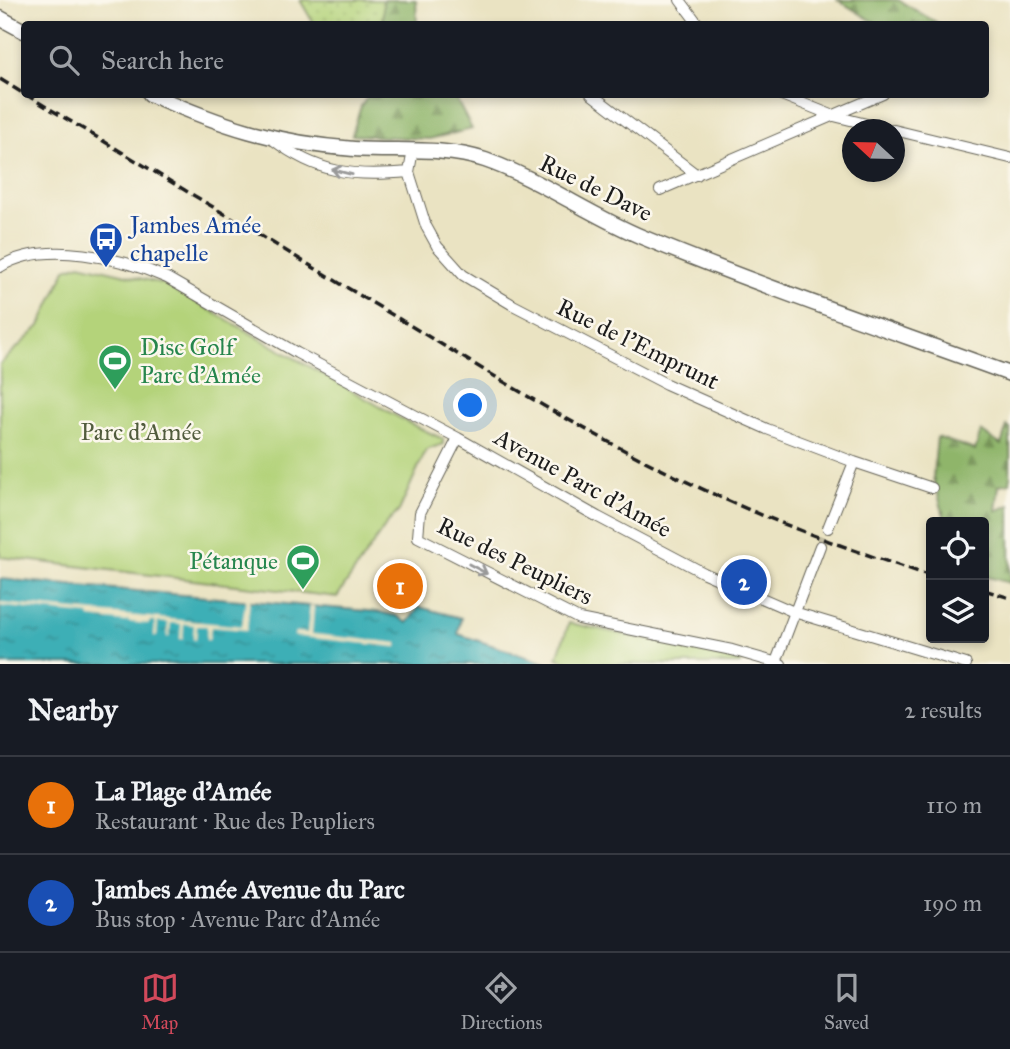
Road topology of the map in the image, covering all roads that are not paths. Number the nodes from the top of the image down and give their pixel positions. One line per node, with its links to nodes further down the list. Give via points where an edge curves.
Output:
1 (680, 0): 3 (street)
2 (0, 18): 4 (main road)
3 (696, 21)
4 (21, 29)
5 (159, 98): 12 (main road, Rue de Dave, via 198,116)
6 (596, 98): 16 (street)
7 (789, 98): 9 (street)
8 (874, 98): 9 (street)
9 (834, 116): 10 (street); 16 (street)
10 (847, 119)
11 (905, 133): 14 (street)
12 (271, 138): 13 (main road, Rue de Dave, via 344,148); 15 (street, one-way to 12, via 348,174 294,156)
13 (413, 150): 15 (street, Rue de l'Emprunt); 19 (main road, Rue de Dave, via 491,162 640,236)
14 (1010, 158)
15 (409, 172): 21 (street, Rue de l'Emprunt, via 426,226 463,275 666,384)
16 (697, 175): 17 (street)
17 (660, 190)
18 (1, 264): 20 (street, Avenue Parc d'Amée, via 70,253 142,266)
19 (1010, 374)
20 (458, 438): 25 (street, Avenue Parc d'Amée, via 692,567); 26 (street, Rue des Peupliers, one-way to 26, via 420,513 418,537 579,619)
21 (853, 462): 22 (street, Rue de l'Emprunt); 23 (street)
22 (932, 488)
23 (828, 527)
24 (820, 546): 25 (street)
25 (794, 612): 26 (street); 27 (street, Avenue Parc d'Amée)
26 (779, 663)
27 (966, 664)

